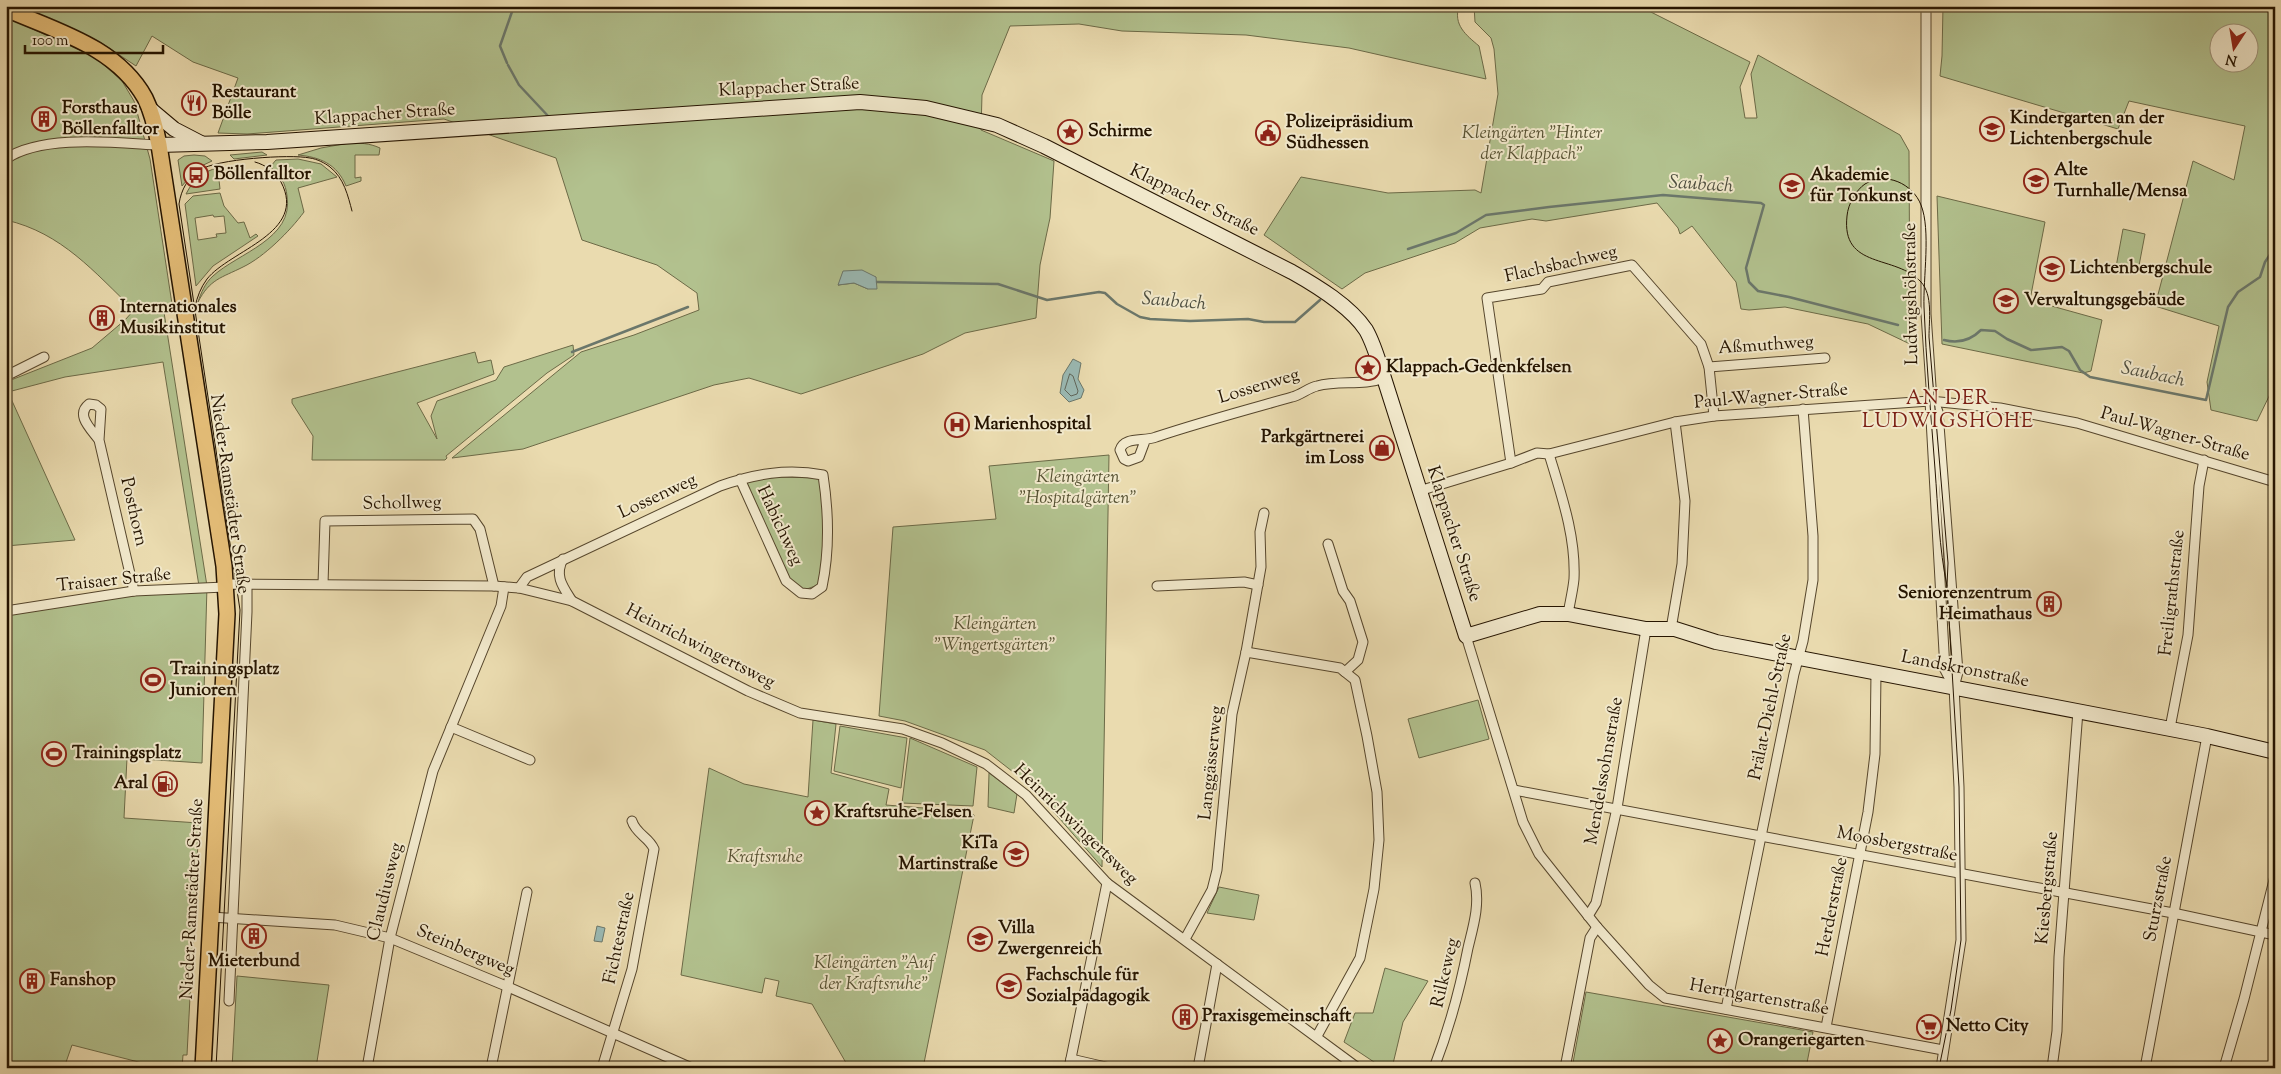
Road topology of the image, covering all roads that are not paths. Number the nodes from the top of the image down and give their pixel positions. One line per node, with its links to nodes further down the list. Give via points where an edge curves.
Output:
1 (1926, 6): 12 (street, Ludwigshöhstraße, via 1926,314)
2 (6, 9): 3 (main road, Nieder-Ramstädter Straße, via 108,56 131,77)
3 (149, 108): 4 (main road, Nieder-Ramstädter Straße); 5 (main road, Klappacher Straße, via 185,136)
4 (159, 145): 5 (main road, Klappacher Straße); 6 (street, via 44,145); 34 (main road, Nieder-Ramstädter Straße)
5 (206, 145): 11 (main road, Klappacher Straße, via 860,102 926,108 993,124 1018,134 1300,276 1322,289 1360,322 1369,336)
6 (6, 159)
7 (44, 357): 10 (street)
8 (1825, 358): 9 (street, Aßmuthweg)
9 (1709, 367): 14 (street, Flachsbachweg); 20 (street, Flachsbachweg, via 1701,344 1632,265 1548,282 1542,289 1487,298)
10 (6, 376)
11 (1384, 378): 17 (street, Lossenweg, via 1372,382 1315,386 1295,396 1222,415); 24 (main road, Klappacher Straße)
12 (1932, 401): 13 (street, Paul-Wagner-Straße); 19 (street, Paul-Wagner-Straße, via 2000,408 2077,424); 48 (street, Ludwigshöhstraße, via 1945,670)
13 (1803, 409): 14 (street, Paul-Wagner-Straße); 45 (street, Prälat-Diehl-Straße, via 1813,536 1813,580 1803,641)
14 (1714, 416): 15 (street, Paul-Wagner-Straße)
15 (1675, 422): 18 (street, Paul-Wagner-Straße); 41 (street, via 1685,501 1682,564)
16 (99, 440): 36 (street, Posthorn)
17 (1144, 441)
18 (1549, 454): 20 (street, Paul-Wagner-Straße, via 1536,453); 39 (street, via 1567,515 1573,556 1574,580)
19 (2204, 460): 23 (street, Paul-Wagner-Straße); 51 (street, Freiligrathstraße, via 2199,486 2188,635)
20 (1511, 463): 24 (street, Paul-Wagner-Straße)
21 (823, 475): 22 (street, Lossenweg, via 787,472); 22 (street, Habichweg, via 830,532 828,560 822,587 812,594 801,593 786,581)
22 (740, 479): 27 (street, Lossenweg)
23 (2275, 482)
24 (1419, 491): 42 (main road, Klappacher Straße)
25 (1264, 513): 30 (street, Langgässerweg)
26 (1328, 544): 46 (street, via 1363,642 1358,660)
27 (563, 560): 35 (street, Lossenweg, via 527,577); 37 (street, via 559,578)
28 (247, 584): 29 (street, Heinrichwingertsweg); 34 (street, Heinrichwingertsweg, via 233,584); 70 (street, Nieder-Ramstädter Straße)
29 (323, 584): 31 (street, Heinrichwingertsweg); 31 (street, Schollweg, via 325,521 472,519 480,529)
30 (1258, 585): 32 (street, via 1244,582); 44 (street, Langgässerweg)
31 (494, 586): 33 (street, Heinrichwingertsweg)
32 (1157, 586)
33 (504, 587): 35 (street, Heinrichwingertsweg); 50 (street, Claudiusweg, via 501,606)
34 (225, 588): 36 (street, Traisaer Straße); 69 (main road, Nieder-Ramstädter Straße, via 227,614)
35 (519, 588): 37 (street, Heinrichwingertsweg)
36 (134, 592): 38 (street, Traisaer Straße)
37 (572, 601): 63 (street, Heinrichwingertsweg, via 748,691 800,713 903,729 986,764 1026,795)
38 (6, 611)
39 (1568, 614): 40 (main road, Landskronstraße); 42 (main road, Landskronstraße, via 1540,614)
40 (1646, 628): 41 (main road, Landskronstraße); 43 (main road, Landskronstraße, via 1670,638); 57 (street, Mendelssohnstraße)
41 (1672, 629): 43 (main road, Landskronstraße)
42 (1466, 636): 56 (street, Klappacher Straße)
43 (1716, 642): 45 (main road, Landskronstraße)
44 (1246, 652): 46 (street, via 1340,668); 75 (street, Langgässerweg, via 1232,714 1217,870 1212,890)
45 (1797, 657): 47 (main road, Landskronstraße); 59 (street, Prälat-Diehl-Straße)
46 (1345, 672): 82 (street, via 1355,680 1365,726 1377,792 1379,840 1374,888 1360,958)
47 (1876, 672): 48 (main road, Landskronstraße); 60 (street, Herderstraße, via 1873,772)
48 (1954, 687): 49 (main road, Landskronstraße); 61 (street, Ludwigshöhstraße)
49 (2078, 711): 51 (main road, Landskronstraße); 66 (street, Kiesbergstraße)
50 (451, 727): 55 (street); 74 (street, Claudiusweg, via 433,772)
51 (2170, 728): 52 (main road, Landskronstraße)
52 (2207, 736): 53 (main road, Landskronstraße); 54 (main road, Landskronstraße); 67 (street, Sturzstraße)
53 (2275, 746)
54 (2275, 752)
55 (530, 760)
56 (1514, 790): 57 (street, Moosbergstraße); 68 (street, Klappacher Straße, via 1523,822 1540,854)
57 (1617, 808): 59 (street, Moosbergstraße); 68 (street, Mendelssohnstraße, via 1596,903)
58 (632, 821): 81 (street, Fichtestraße, via 634,828 651,842 654,849 632,969)
59 (1760, 836): 60 (street, Moosbergstraße); 79 (street, Prälat-Diehl-Straße)
60 (1859, 855): 61 (street, Moosbergstraße); 80 (street, Herderstraße)
61 (1960, 874): 66 (street, Moosbergstraße); 83 (street, Ludwigshöhstraße, via 1961,940)
62 (2275, 876): 72 (street)
63 (1107, 883): 75 (street, Heinrichwingertsweg); 84 (street)
64 (1475, 883): 94 (street, Rilkeweg, via 1478,897 1462,978 1454,1014)
65 (527, 892): 77 (street)
66 (2064, 893): 67 (street, Moosbergstraße); 97 (street, Kiesbergstraße)
67 (2173, 913): 72 (street, Moosbergstraße); 98 (street, Sturzstraße)
68 (1588, 916): 71 (street, Klappacher Straße)
69 (211, 917): 70 (street, Steinbergweg); 86 (main road, Nieder-Ramstädter Straße)
70 (232, 920): 74 (street, Steinbergweg, via 335,925); 78 (street, Nieder-Ramstädter Straße)
71 (1597, 927): 79 (street, Herrngartenstraße, via 1649,985 1665,998); 95 (street, via 1590,938)
72 (2261, 932): 73 (street, Moosbergstraße); 99 (street)
73 (2275, 935)
74 (390, 938): 77 (street, Steinbergweg); 87 (street, Claudiusweg)
75 (1185, 939): 76 (street, Heinrichwingertsweg)
76 (1217, 964): 82 (street, Heinrichwingertsweg); 92 (street)
77 (506, 986): 81 (street, Steinbergweg); 88 (street)
78 (228, 1001)
79 (1726, 1009): 80 (street, Herrngartenstraße)
80 (1826, 1027): 83 (street, Herrngartenstraße)
81 (614, 1032): 89 (street, Fichtestraße); 90 (street, Steinbergweg)
82 (1317, 1036): 93 (street, Heinrichwingertsweg)
83 (1943, 1050): 85 (street, Ludwigshöhstraße)
84 (1070, 1064): 91 (street)
85 (1941, 1067): 96 (street)
86 (203, 1068)
87 (367, 1068)
88 (491, 1068)
89 (602, 1068)
90 (692, 1068)
91 (1110, 1068)
92 (1198, 1068)
93 (1358, 1068)
94 (1434, 1068)
95 (1565, 1068)
96 (1951, 1068)
97 (2052, 1068)
98 (2145, 1068)
99 (2224, 1068)

